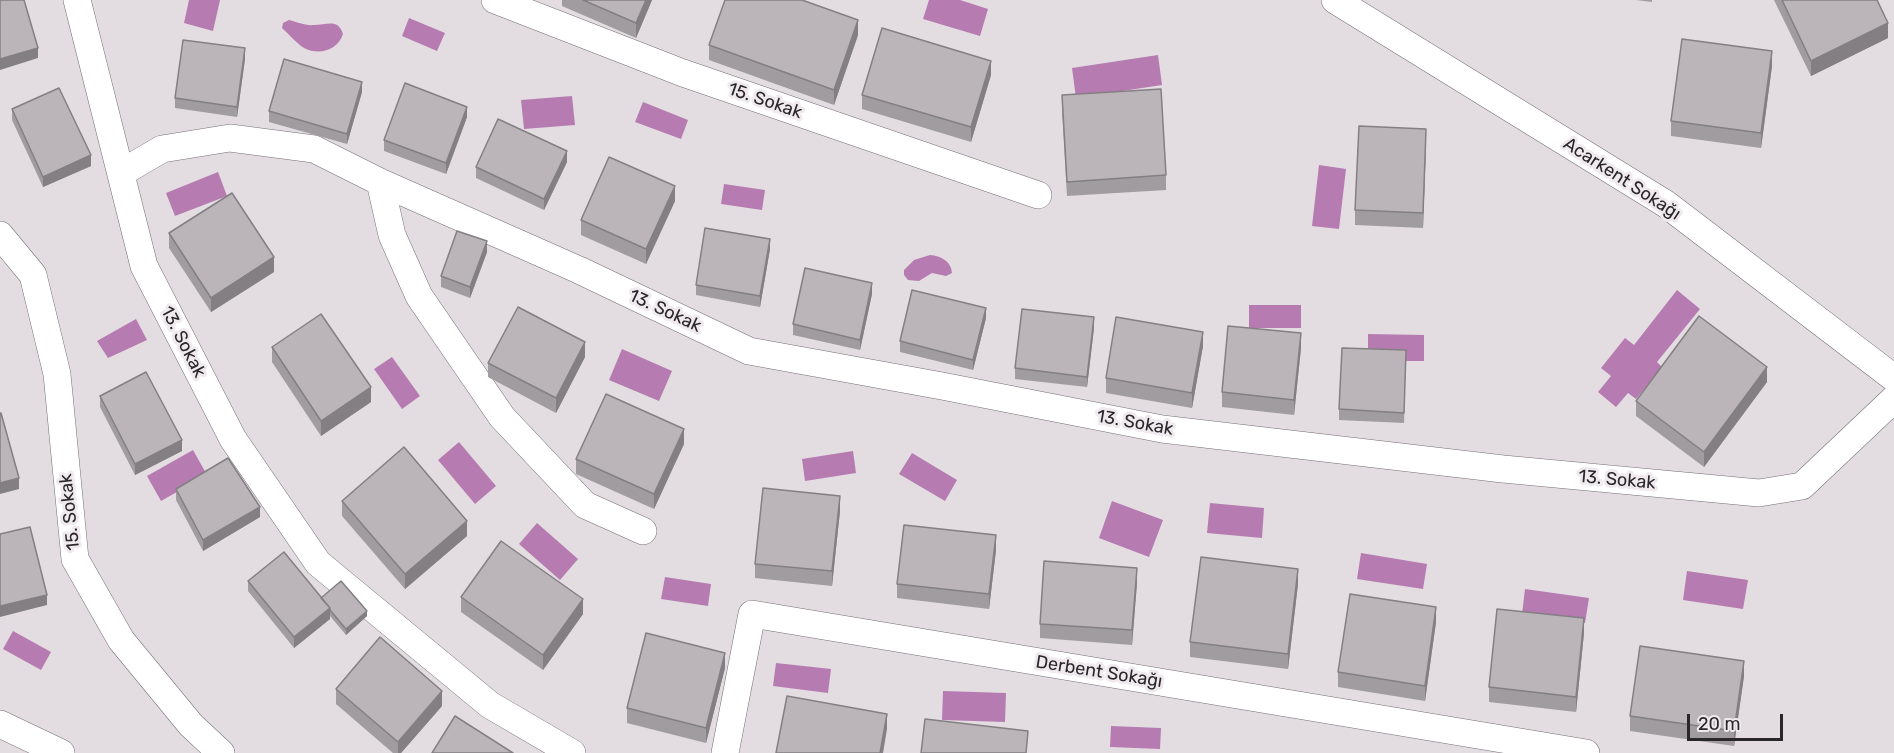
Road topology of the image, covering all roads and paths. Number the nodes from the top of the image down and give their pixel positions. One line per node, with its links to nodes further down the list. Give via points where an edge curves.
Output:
1 (77, 0): 4 (street, 13. Sokak)
2 (495, 0): 6 (street, 15. Sokak, via 683,73)
3 (1335, 0): 8 (street, Acarkent Sokağı, via 1666,204)
4 (121, 173): 5 (street, 13. Sokak, via 162,148 230,138 314,149); 14 (street, 13. Sokak, via 144,266 233,439 318,563 490,705)
5 (380, 182): 9 (street, 13. Sokak, via 749,351 1162,429 1503,469 1759,493 1802,486); 10 (street, via 393,235 419,296 502,417 585,505)
6 (1038, 195)
7 (0, 235): 13 (street, 15. Sokak, via 33,276 57,374 75,559 121,640 191,725)
8 (1894, 378)
9 (1894, 399)
10 (643, 531)
11 (0, 724): 12 (street)
12 (62, 753)
13 (221, 753)
14 (572, 753)
15 (725, 753): 16 (street, Derbent Sokağı, via 752,614)
16 (1586, 753)

